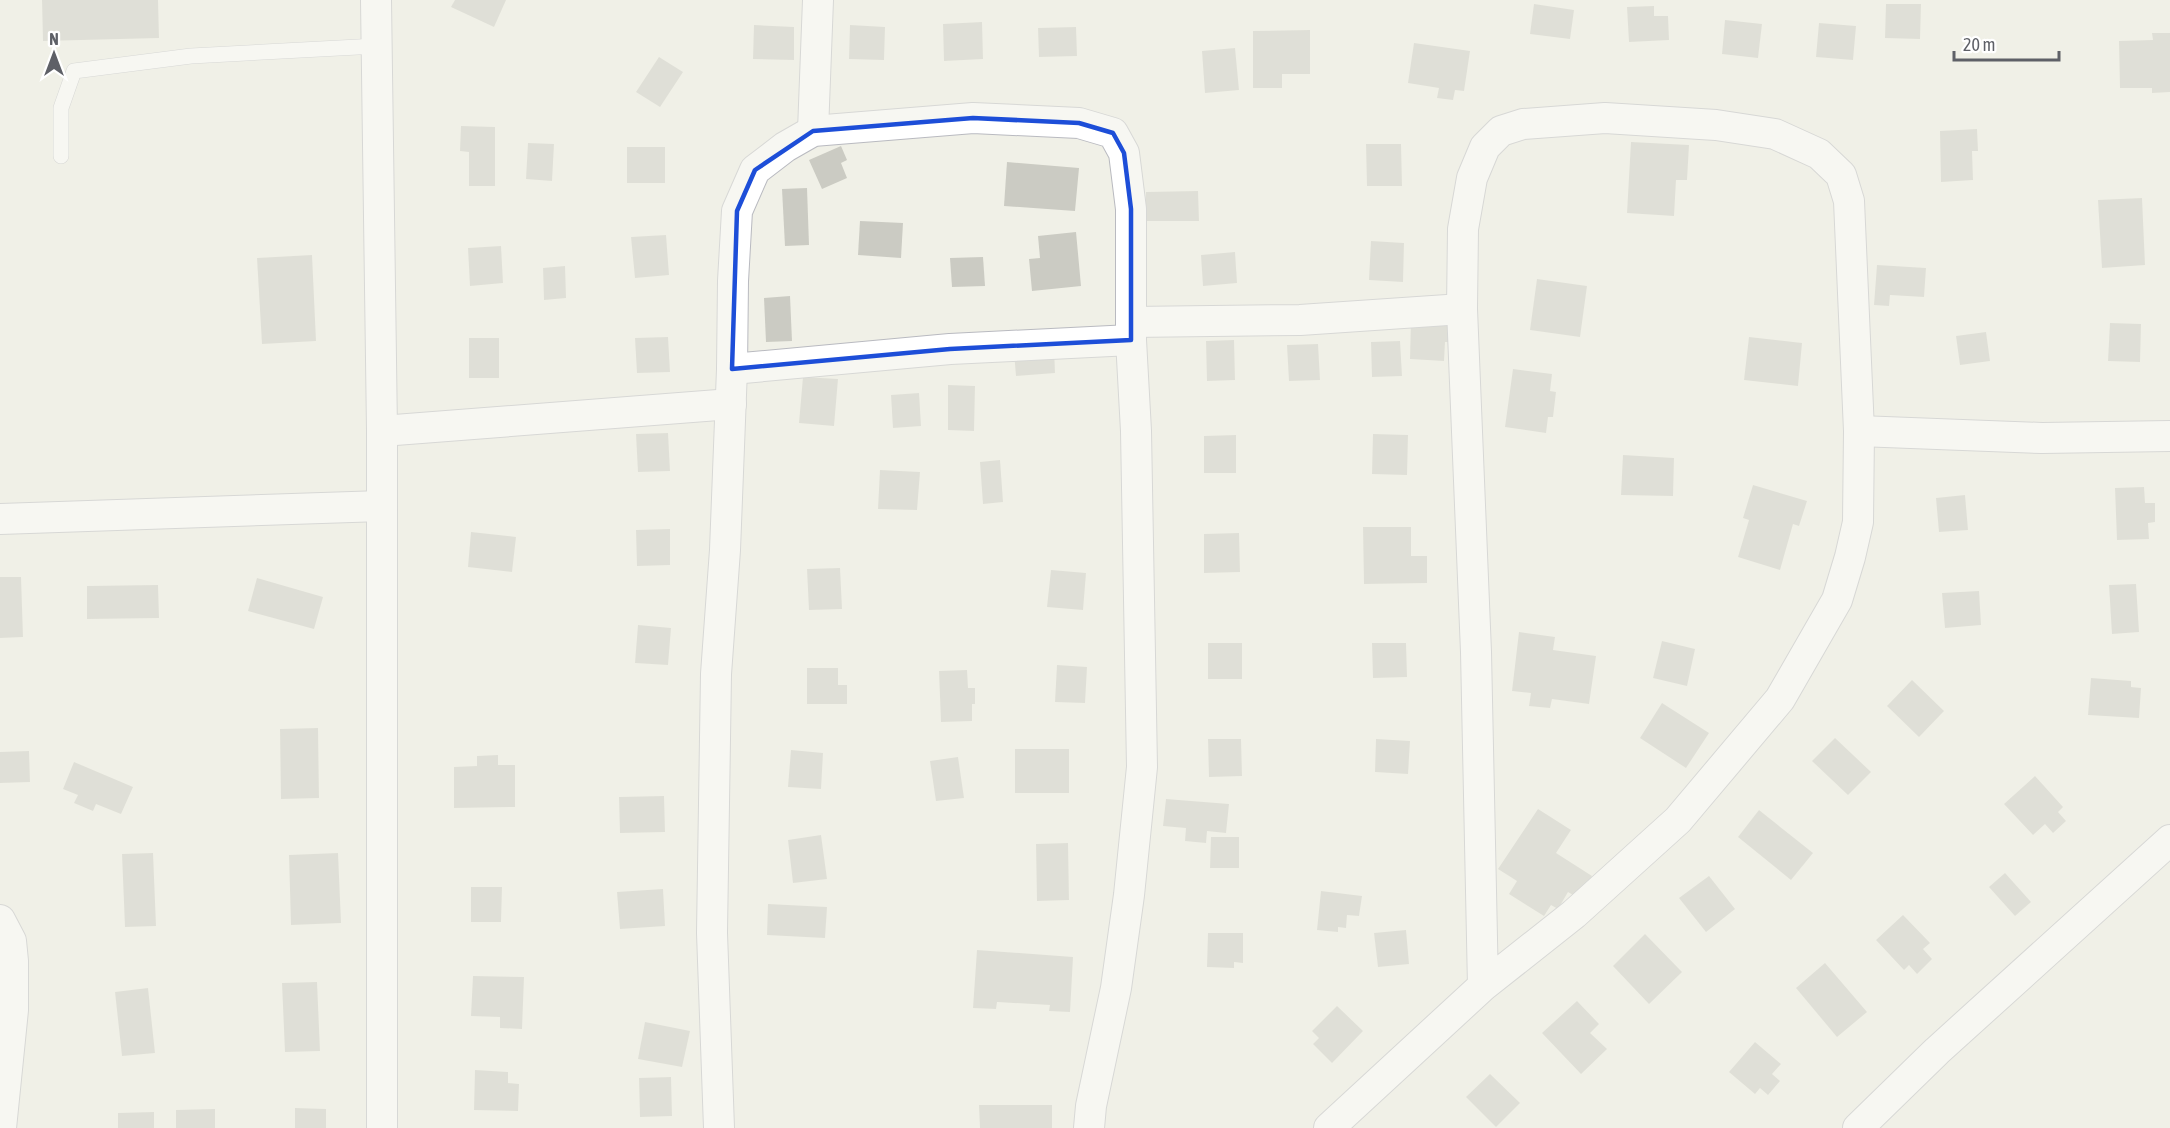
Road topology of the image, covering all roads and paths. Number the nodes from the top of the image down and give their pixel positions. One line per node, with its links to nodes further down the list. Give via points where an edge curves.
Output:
1 (376, 0): 3 (street)
2 (818, 0): 4 (street)
3 (377, 46): 5 (lane, via 191,56 74,71 61,108); 10 (street)
4 (813, 130): 7 (street, via 973,118 1079,123 1113,134 1124,153 1131,209); 8 (street, via 755,170 737,211)
5 (61, 156)
6 (1462, 309): 7 (street); 11 (street, via 1463,229 1472,178 1485,147 1501,131 1523,124 1605,118 1716,125 1775,134 1819,154 1841,175 1849,201); 17 (street, via 1476,652)
7 (1131, 331): 8 (street); 21 (street, via 1142,766 1116,988)
8 (732, 369): 9 (street)
9 (731, 404): 10 (street); 20 (street, via 716,686 712,933)
10 (382, 431): 13 (street)
11 (1859, 431): 12 (street, via 2042,438); 17 (street, via 1858,522 1850,557 1837,600 1780,699 1678,820 1574,914)
12 (2170, 436)
13 (382, 506): 14 (street); 19 (street)
14 (0, 519)
15 (2170, 840): 23 (street)
16 (0, 920): 18 (street, via 11,941 13,961 13,1010)
17 (1483, 986): 22 (street)
18 (1, 1128)
19 (382, 1128)
20 (719, 1128)
21 (1089, 1128)
22 (1329, 1128)
23 (1858, 1128)

